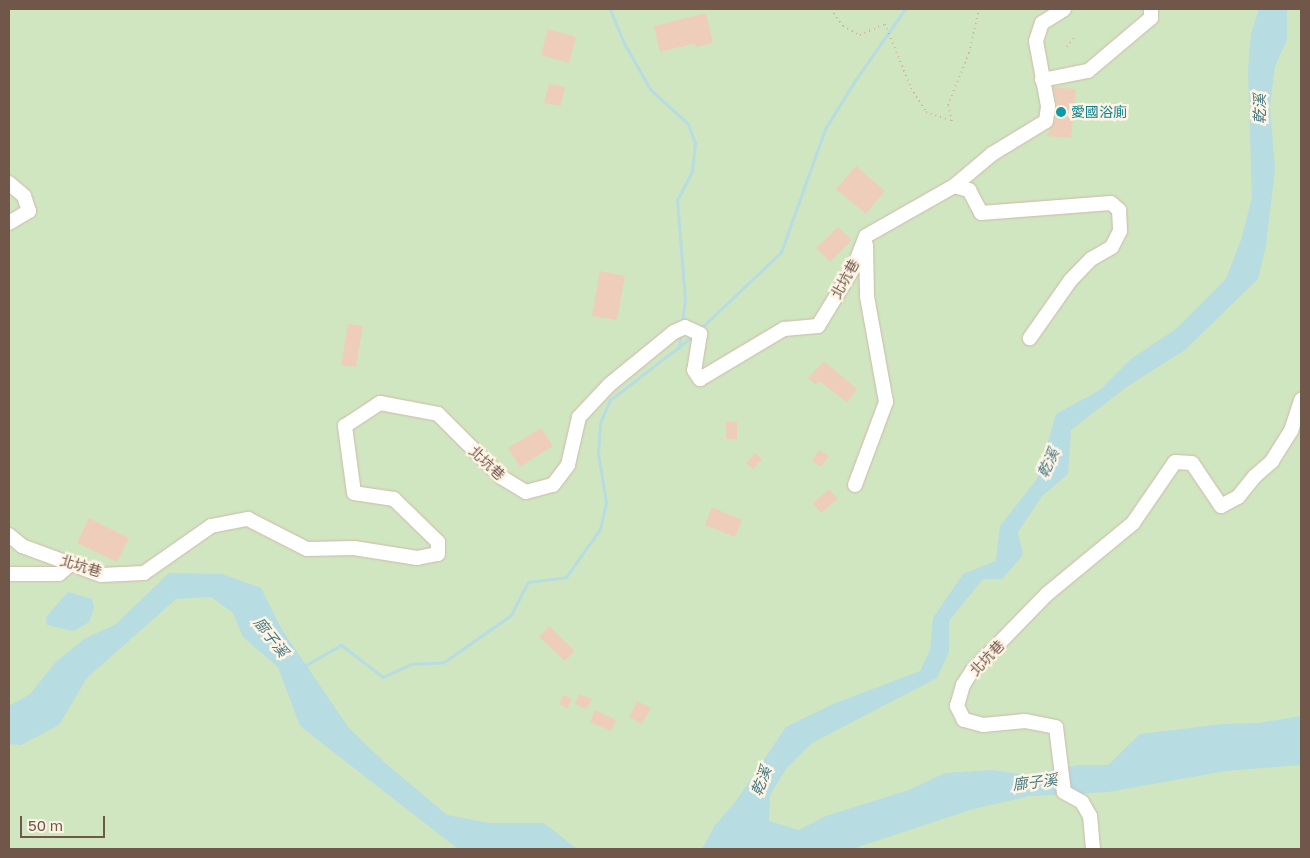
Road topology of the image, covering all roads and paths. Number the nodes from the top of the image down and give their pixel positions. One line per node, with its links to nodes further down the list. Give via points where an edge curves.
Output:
1 (831, 9): 2 (path, via 843,26 860,35 886,24 911,88 926,112 952,121 948,105 969,53)
2 (979, 9)
3 (1064, 9): 7 (street, via 1041,25 1036,41)
4 (1151, 9): 7 (street, via 1151,18 1088,71)
5 (1074, 38): 6 (path)
6 (1067, 47)
7 (1042, 80): 9 (street, via 1048,106 1046,121 992,154)
8 (9, 184): 10 (street, via 24,196 29,211)
9 (954, 186): 11 (street); 12 (street, via 969,190 981,213 1111,203 1119,210 1120,231 1112,247 1091,259 1070,281)
10 (9, 222)
11 (866, 236): 15 (street, via 868,296 886,402); 17 (street, 北坑巷, via 854,267 818,326 784,329 700,378 694,370 695,331 674,332 609,385 579,417 568,465 553,485 526,492 501,478 438,414 380,403 345,426 354,493 394,499 438,542 438,554 417,558 354,548 307,549 248,519 211,526 144,572 101,575)
12 (1030, 338)
13 (1301, 400): 14 (street, 北坑巷)
14 (1298, 423): 19 (street, 北坑巷, via 1272,461 1238,497 1221,506 1192,463 1175,462 1133,523 1047,594 972,671 956,706 964,720 983,725 1025,721 1056,727 1064,792 1082,802 1090,816)
15 (855, 485)
16 (9, 535): 17 (street, 北坑巷, via 22,546)
17 (71, 564): 18 (street, via 59,574)
18 (9, 574)
19 (1092, 849)

